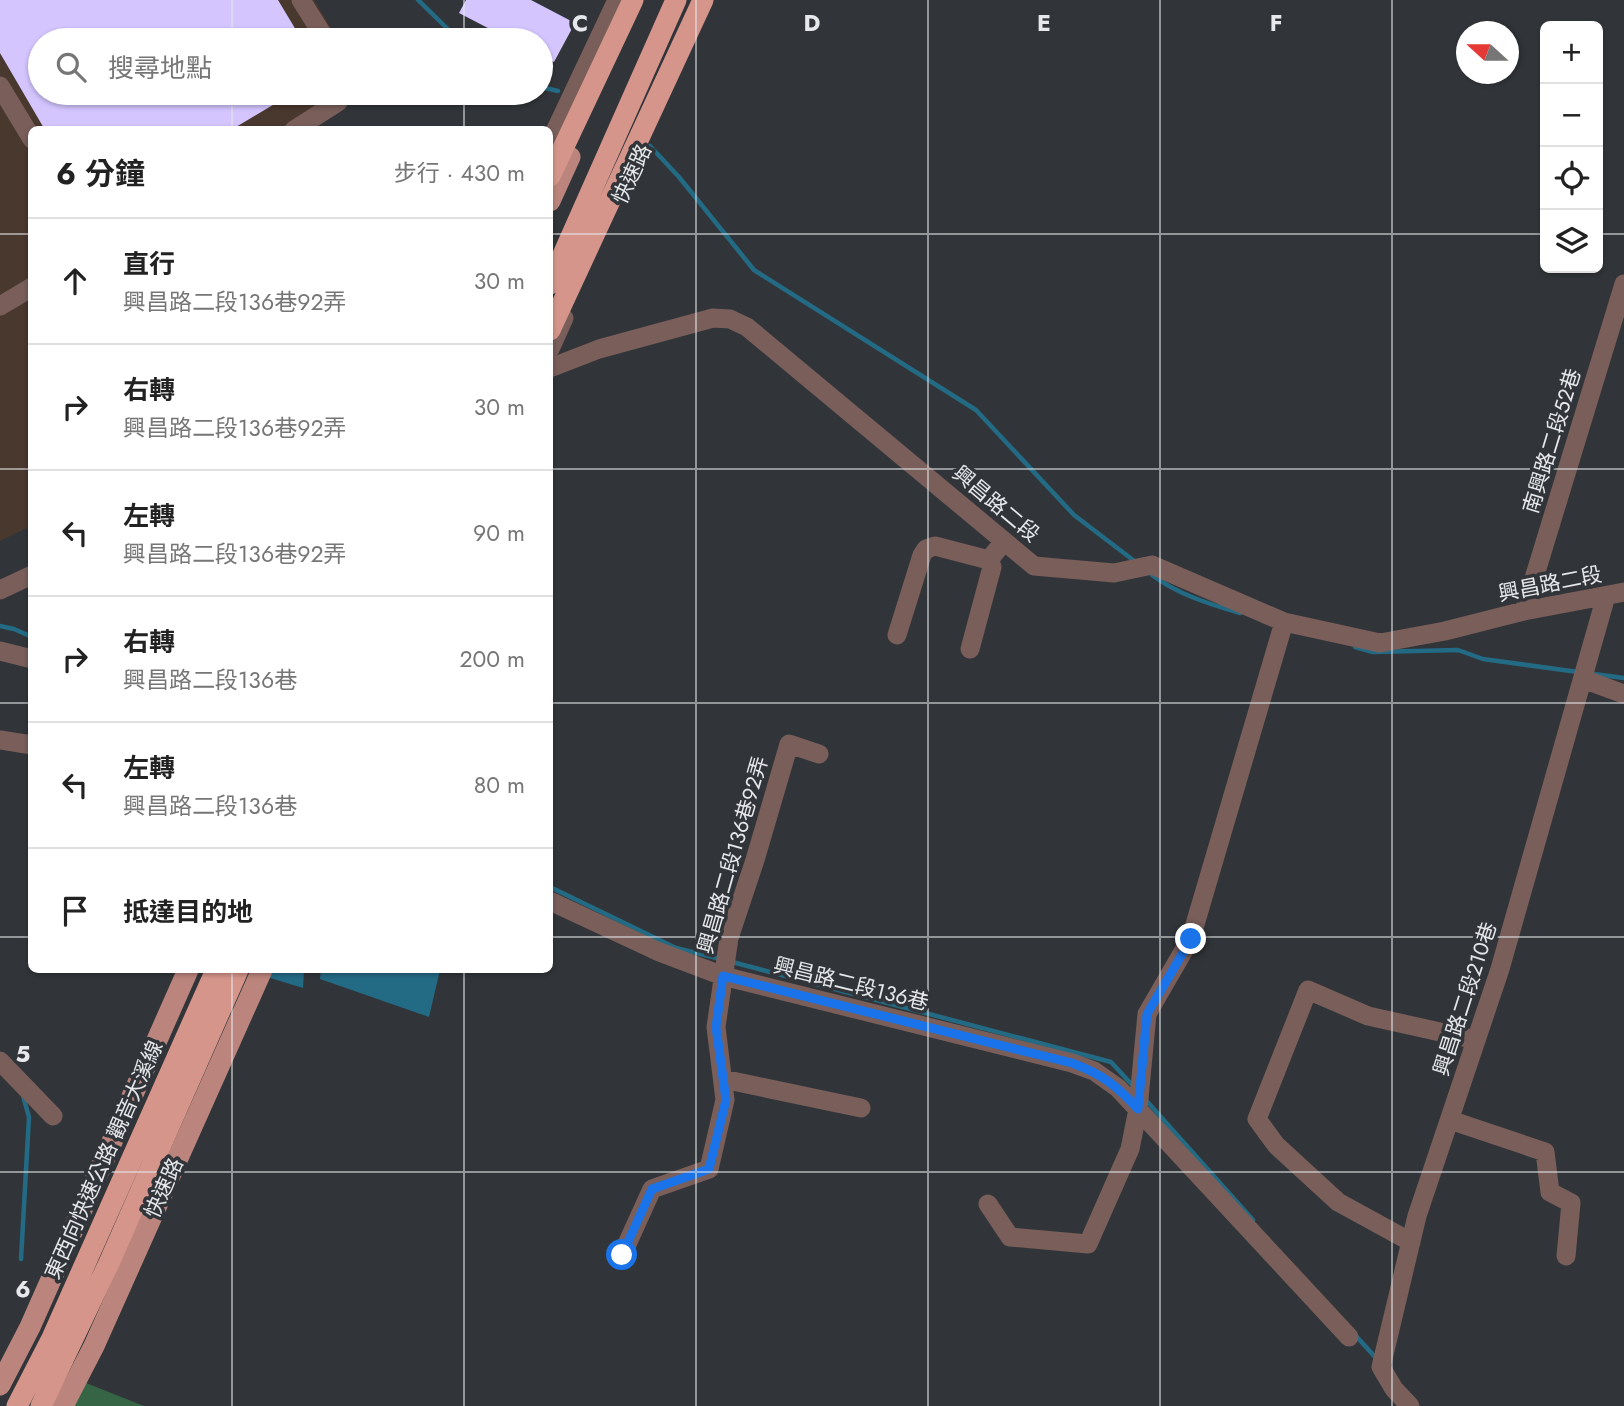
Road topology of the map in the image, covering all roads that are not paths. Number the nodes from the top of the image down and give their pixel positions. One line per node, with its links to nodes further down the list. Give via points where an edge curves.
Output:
1 (302, 0): 10 (street)
2 (617, 0): 15 (street)
3 (633, 0): 17 (highway)
4 (645, 0): 18 (main road)
5 (660, 0): 16 (highway)
6 (677, 0): 16 (highway)
7 (692, 0): 24 (main road, 快速路)
8 (704, 0): 25 (highway)
9 (713, 0): 26 (street, 快速路)
10 (319, 28)
11 (0, 86): 14 (street)
12 (333, 105): 13 (street)
13 (300, 126)
14 (28, 132)
15 (553, 136)
16 (603, 146): 19 (highway); 20 (highway)
17 (553, 170)
18 (553, 195)
19 (553, 244)
20 (553, 276)
21 (1624, 284): 33 (street, 南興路二段52巷)
22 (28, 289): 23 (street)
23 (0, 306)
24 (553, 307)
25 (553, 324)
26 (553, 343)
27 (553, 367): 28 (street, 興昌路二段, via 624,342 713,318 730,319 747,327)
28 (1004, 541): 29 (street); 34 (street, 興昌路二段, via 1034,566 1114,573 1152,565)
29 (989, 560): 35 (street, via 935,546 926,549); 36 (street, via 992,566)
30 (28, 577): 31 (street)
31 (0, 590)
32 (1615, 594): 33 (street, 興昌路二段); 39 (street, 興昌路二段210巷)
33 (1524, 611): 34 (street, 興昌路二段, via 1380,643)
34 (1284, 622): 54 (street, via 1191,939 1147,1014)
35 (897, 635)
36 (970, 649)
37 (0, 651): 38 (street)
38 (28, 658)
39 (1585, 674): 40 (street); 50 (street, 興昌路二段210巷)
40 (1624, 694)
41 (0, 740): 42 (street)
42 (28, 744)
43 (819, 754): 49 (street, 興昌路二段136巷92弄, via 789,744 729,938)
44 (553, 902): 49 (street, 興昌路二段136巷)
45 (187, 973): 62 (main road)
46 (215, 973): 63 (highway, 東西向快速公路 觀音大溪線, via 52,1338)
47 (237, 973): 64 (highway)
48 (261, 973): 65 (main road, 快速路)
49 (723, 976): 52 (street, 興昌路二段136巷92弄, via 716,1027); 54 (street, 興昌路二段136巷, via 1072,1063 1118,1087)
50 (1476, 1040): 56 (street, 興昌路二段210巷); 58 (street, via 1368,1016 1308,990 1257,1119 1276,1145 1338,1202)
51 (0, 1061): 55 (street)
52 (723, 1079): 53 (street); 59 (street, 興昌路二段136巷92弄, via 726,1100 709,1169 652,1189)
53 (861, 1108)
54 (1138, 1109): 57 (street, via 1130,1149 1088,1244 1010,1237); 61 (street, 興昌路二段136巷)
55 (53, 1116)
56 (1450, 1120): 58 (street, 興昌路二段210巷); 60 (street, via 1545,1152 1550,1192 1571,1203)
57 (988, 1204)
58 (1410, 1242): 66 (street, 興昌路二段210巷, via 1382,1361 1394,1389)
59 (622, 1255)
60 (1566, 1256)
61 (1349, 1337)
62 (0, 1385)
63 (17, 1406)
64 (41, 1406)
65 (63, 1406)
66 (1410, 1406)

